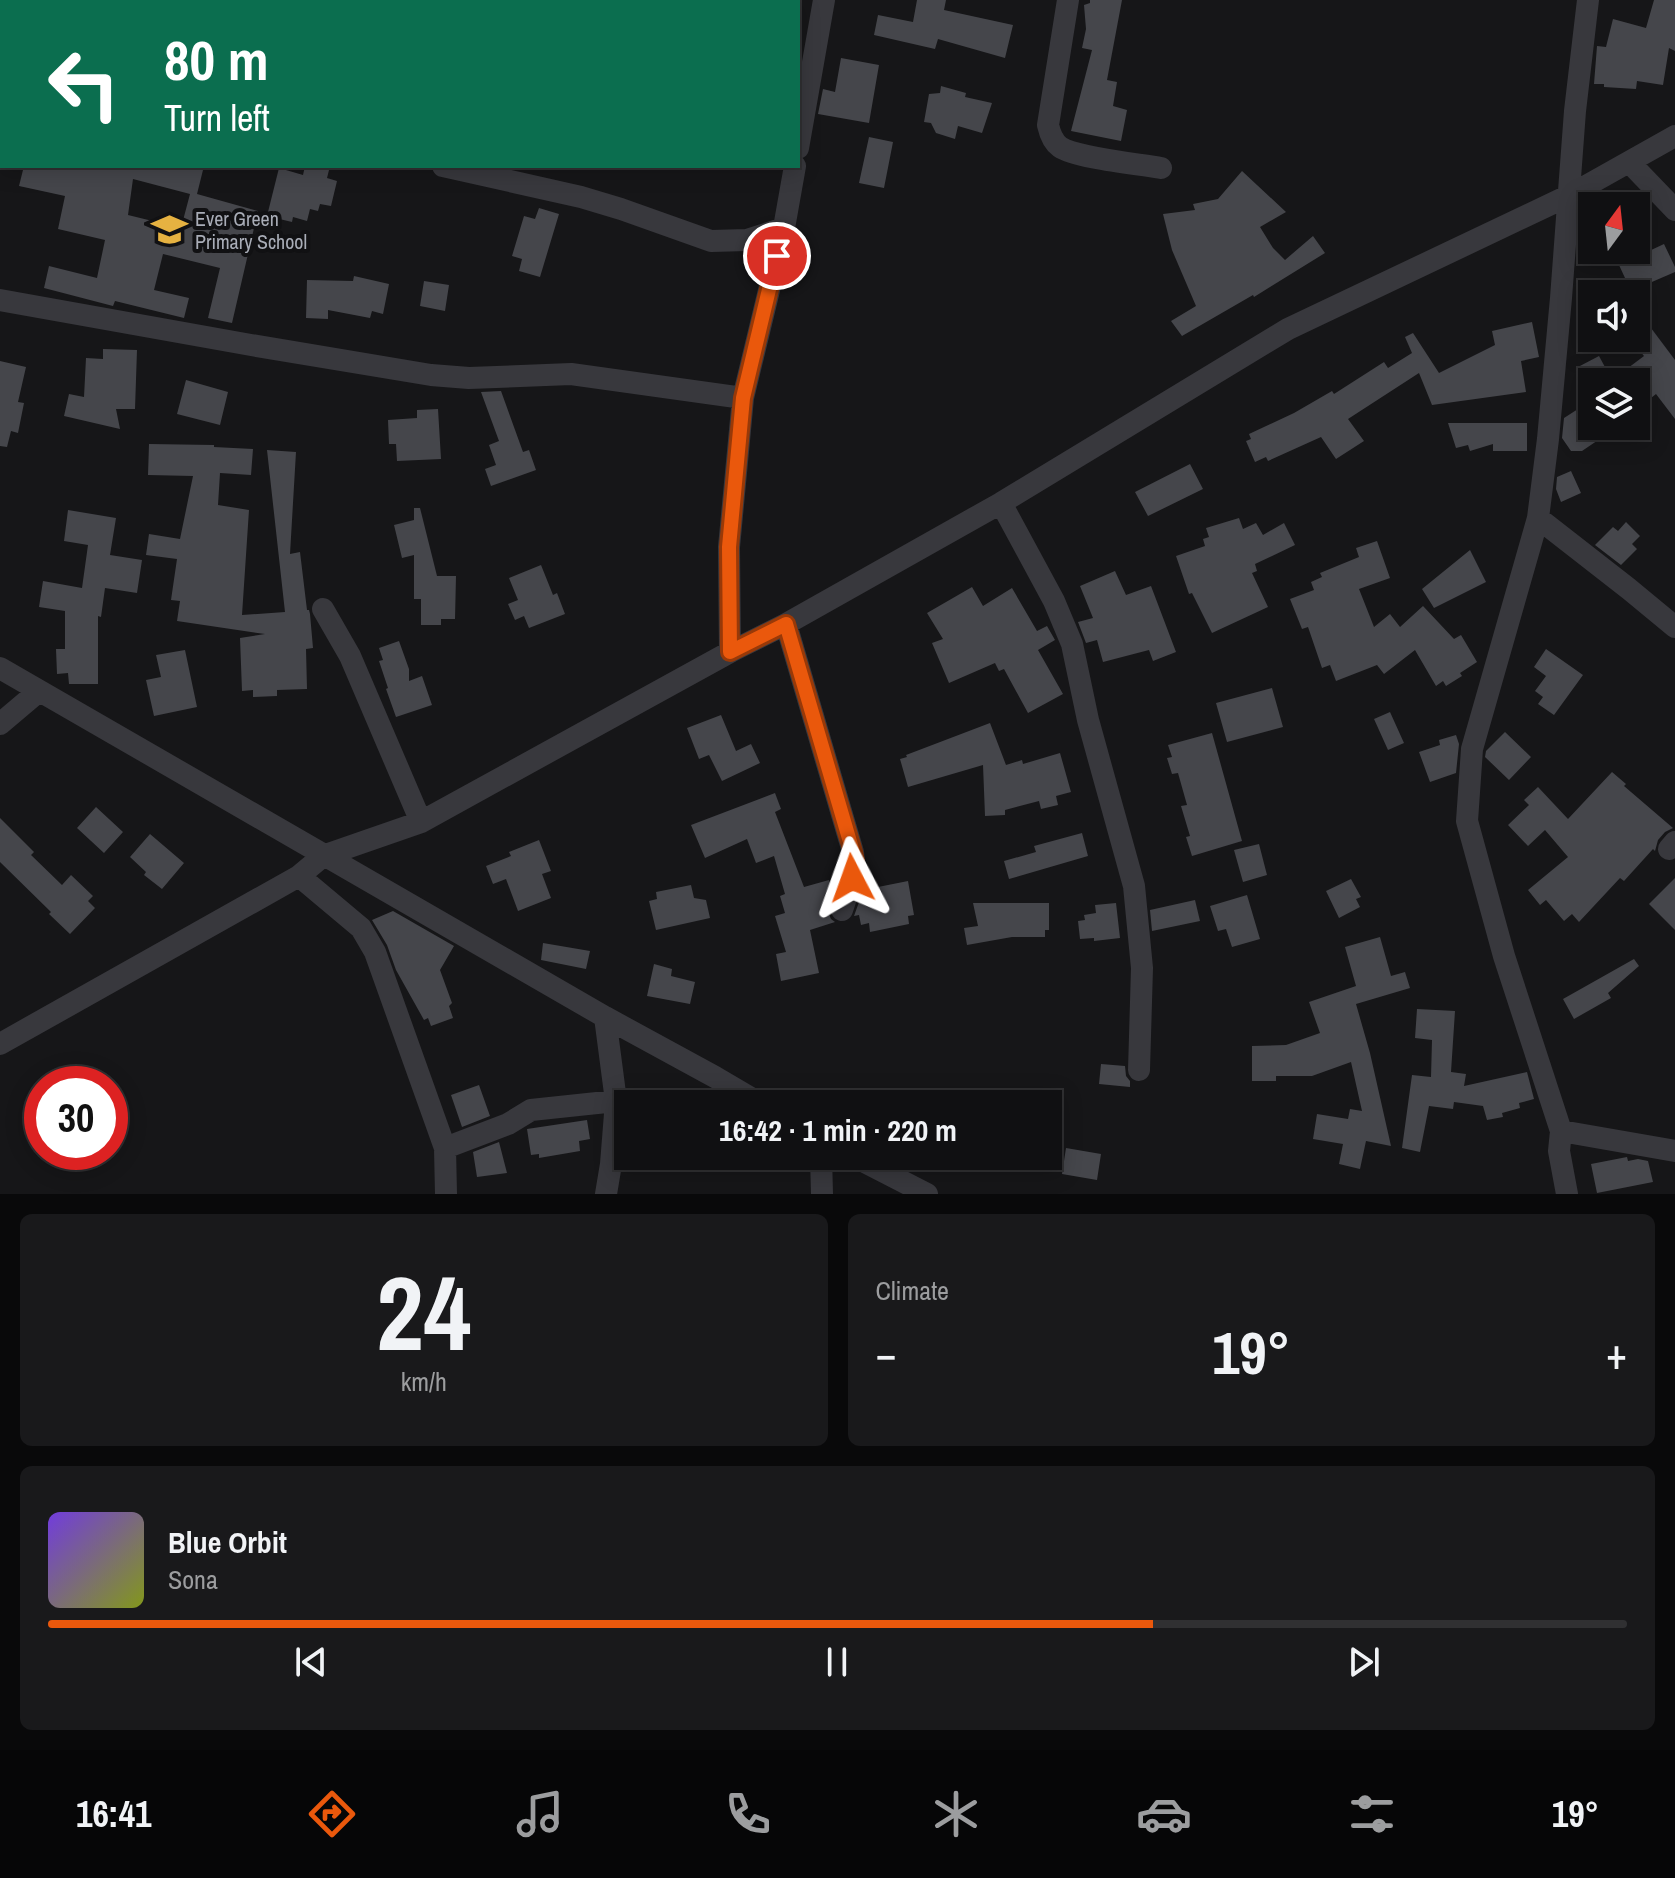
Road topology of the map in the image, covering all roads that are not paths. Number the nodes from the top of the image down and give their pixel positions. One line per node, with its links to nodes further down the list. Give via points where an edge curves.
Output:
1 (1068, 0): 9 (street, via 1048,125 1051,136 1074,154)
2 (1588, 0): 10 (street)
3 (814, 13): 4 (street)
4 (800, 131)
5 (1675, 136): 6 (street)
6 (1630, 163): 10 (street); 11 (street)
7 (452, 168): 12 (street, via 581,197 711,241 747,240)
8 (795, 168): 12 (street)
9 (1161, 168)
10 (1570, 195): 15 (street, via 1288,329); 16 (street)
11 (1675, 210)
12 (784, 228): 14 (street)
13 (0, 300): 14 (street, via 431,375 571,374)
14 (743, 398): 20 (street, via 729,547)
15 (1001, 503): 18 (street); 30 (street, via 1072,644 1134,886 1142,968)
16 (1538, 518): 19 (street); 35 (street, via 1472,749 1467,821)
17 (323, 609): 24 (street, via 350,656)
18 (786, 624): 20 (street); 27 (street, via 855,861)
19 (1675, 627)
20 (730, 652): 24 (street)
21 (0, 668): 22 (street)
22 (39, 691): 23 (street); 25 (street)
23 (0, 724)
24 (421, 822): 25 (street)
25 (323, 856): 26 (street); 28 (street)
26 (299, 876): 29 (street); 36 (street, via 361,928 375,952)
27 (842, 910)
28 (605, 1017): 31 (street); 32 (street)
29 (0, 1044)
30 (1139, 1070)
31 (615, 1090)
32 (737, 1090)
33 (614, 1101): 36 (street, via 531,1110)
34 (614, 1126): 41 (street)
35 (1561, 1131): 37 (street); 44 (street)
36 (445, 1148): 40 (street)
37 (1675, 1151)
38 (821, 1170): 42 (street)
39 (880, 1170): 43 (street)
40 (446, 1194)
41 (606, 1194)
42 (822, 1194)
43 (927, 1194)
44 (1567, 1194)

